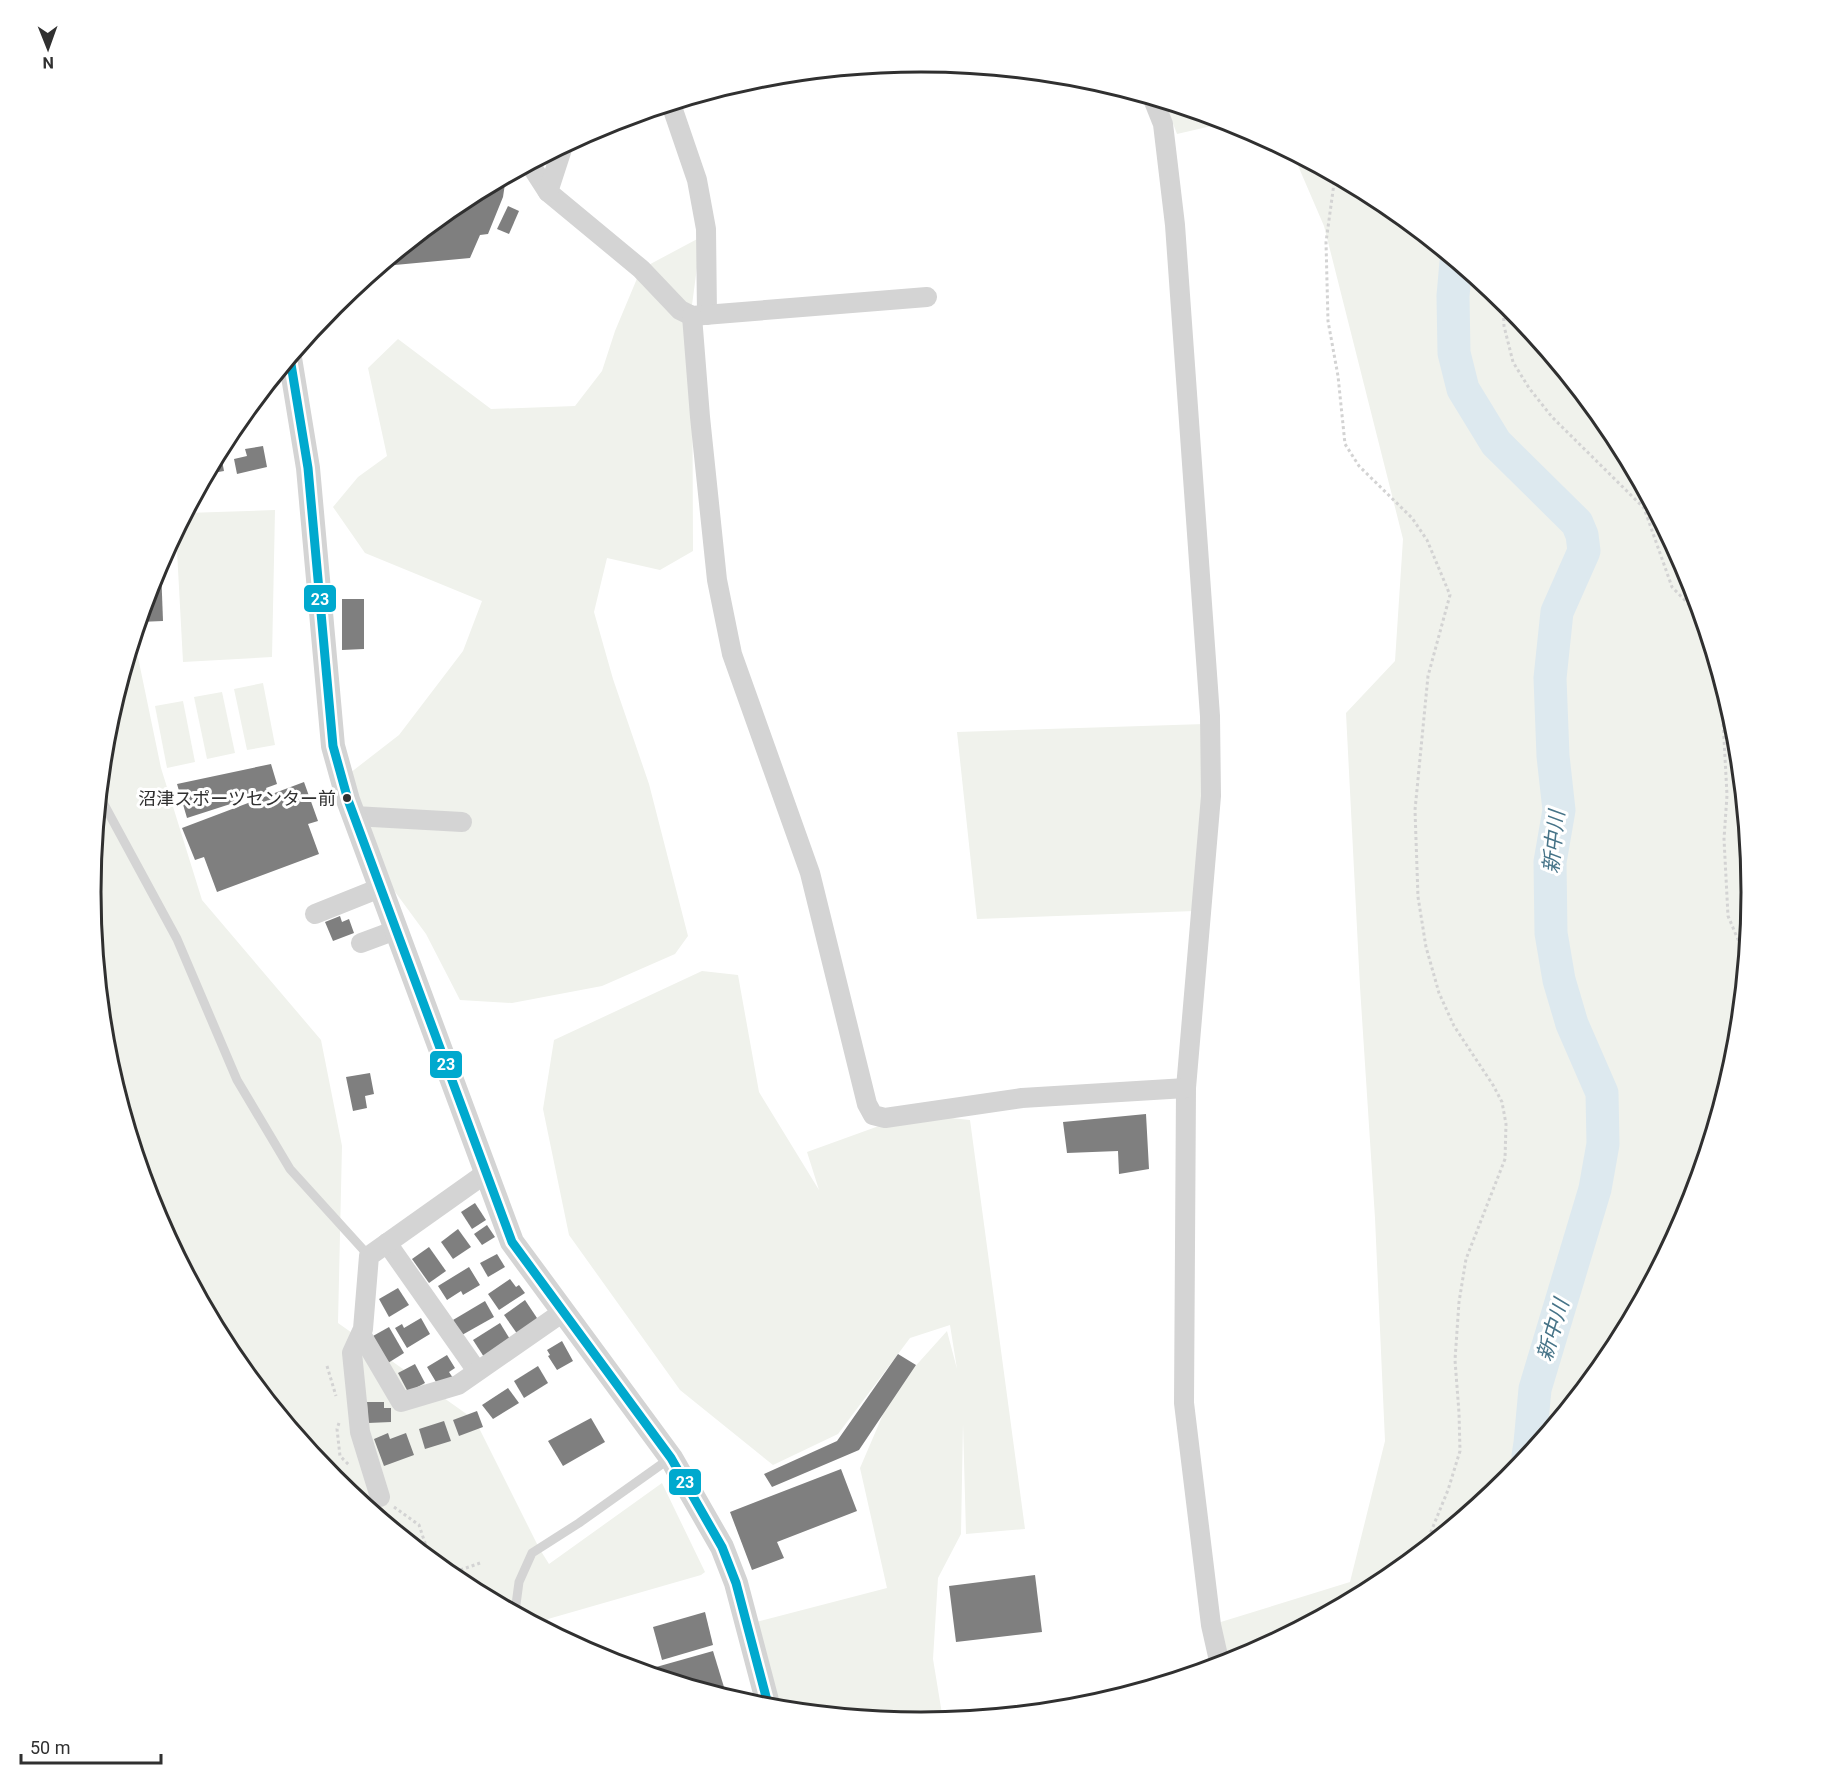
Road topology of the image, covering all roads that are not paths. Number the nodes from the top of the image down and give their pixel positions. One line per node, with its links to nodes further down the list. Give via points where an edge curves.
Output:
1 (1156, 107): 16 (street, via 1163,124 1175,225 1210,716 1211,796)
2 (673, 111): 7 (street, via 697,180 706,229)
3 (559, 157): 5 (street)
4 (534, 170): 5 (street)
5 (548, 192): 7 (street, via 641,268 680,310)
6 (927, 297): 7 (street)
7 (700, 315): 16 (street, via 700,417 717,580 732,654 810,873 867,1104 873,1115 885,1118 1022,1098)
8 (291, 367): 10 (street, via 308,468 333,746)
9 (106, 808): 19 (lane, via 177,939 237,1080 290,1169)
10 (354, 816): 11 (street); 12 (street)
11 (462, 822)
12 (380, 888): 13 (street); 14 (street)
13 (315, 914)
14 (396, 930): 15 (street); 17 (street)
15 (361, 943)
16 (1186, 1088): 26 (street, via 1184,1403)
17 (486, 1173): 18 (street); 20 (street, via 512,1242)
18 (387, 1243): 19 (street); 22 (street)
19 (369, 1256): 21 (street)
20 (563, 1311): 22 (street); 23 (street)
21 (361, 1334): 22 (street, via 400,1402 458,1384); 24 (street, via 352,1353 360,1432)
22 (477, 1371)
23 (671, 1458): 25 (lane, via 532,1553 519,1582); 27 (street, via 722,1547 736,1583)
24 (380, 1497)
25 (516, 1605)
26 (1218, 1656)
27 (766, 1697)

